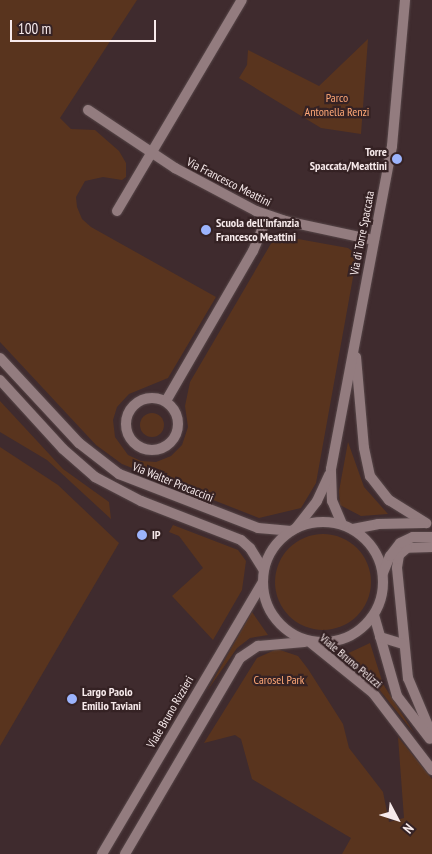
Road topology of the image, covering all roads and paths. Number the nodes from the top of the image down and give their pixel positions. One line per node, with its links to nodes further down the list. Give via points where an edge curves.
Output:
1 (242, 0): 4 (street)
2 (405, 0): 7 (street, Via di Torre Spaccata, via 393,138)
3 (88, 110): 4 (street, Via Francesco Meattini)
4 (151, 153): 5 (street); 6 (street, Via Francesco Meattini, via 184,174)
5 (117, 211)
6 (268, 216): 7 (street, Via Francesco Meattini); 11 (street, via 249,258)
7 (374, 240): 8 (street, Via di Torre Spaccata)
8 (355, 341): 12 (street, Via di Torre Spaccata); 13 (street, via 363,440 370,476 389,500)
9 (0, 358): 16 (street, Via Walter Procaccini, via 79,443 120,474 258,528)
10 (0, 380): 19 (street, via 62,448 95,477 141,501 241,540)
11 (166, 401): 11 (street, via 149,398 133,406 128,413 129,438 142,449 159,450 174,440 178,423)
12 (331, 469): 14 (street, Via di Torre Spaccata, via 332,501); 16 (street, Via di Torre Spaccata, via 317,501)
13 (429, 523): 15 (street, via 378,524)
14 (342, 524): 15 (street); 16 (street, via 318,522)
15 (353, 529): 20 (street, via 372,546)
16 (293, 530): 19 (street, via 274,546)
17 (432, 537): 20 (street, via 413,537 400,543)
18 (432, 547): 25 (street, via 412,546 398,557)
19 (264, 570): 21 (street)
20 (383, 573): 22 (street, via 382,595)
21 (262, 583): 24 (street, via 265,601 275,619 290,633); 31 (street, Viale Bruno Rizzieri)
22 (374, 615): 23 (street, Viale Bruno Pelizzi); 24 (street, via 360,630 345,639 327,643)
23 (380, 637): 25 (street); 26 (street, Viale Bruno Pelizzi, via 397,696)
24 (309, 641): 28 (street, Viale Bruno Pelizzi, via 373,693); 32 (street, via 261,645 240,658)
25 (403, 644): 27 (street, via 410,687)
26 (421, 730): 28 (street); 29 (street, Viale Bruno Pelizzi)
27 (432, 736)
28 (408, 741): 30 (street, Viale Bruno Pelizzi)
29 (432, 742)
30 (432, 770)
31 (102, 854)
32 (124, 854)

